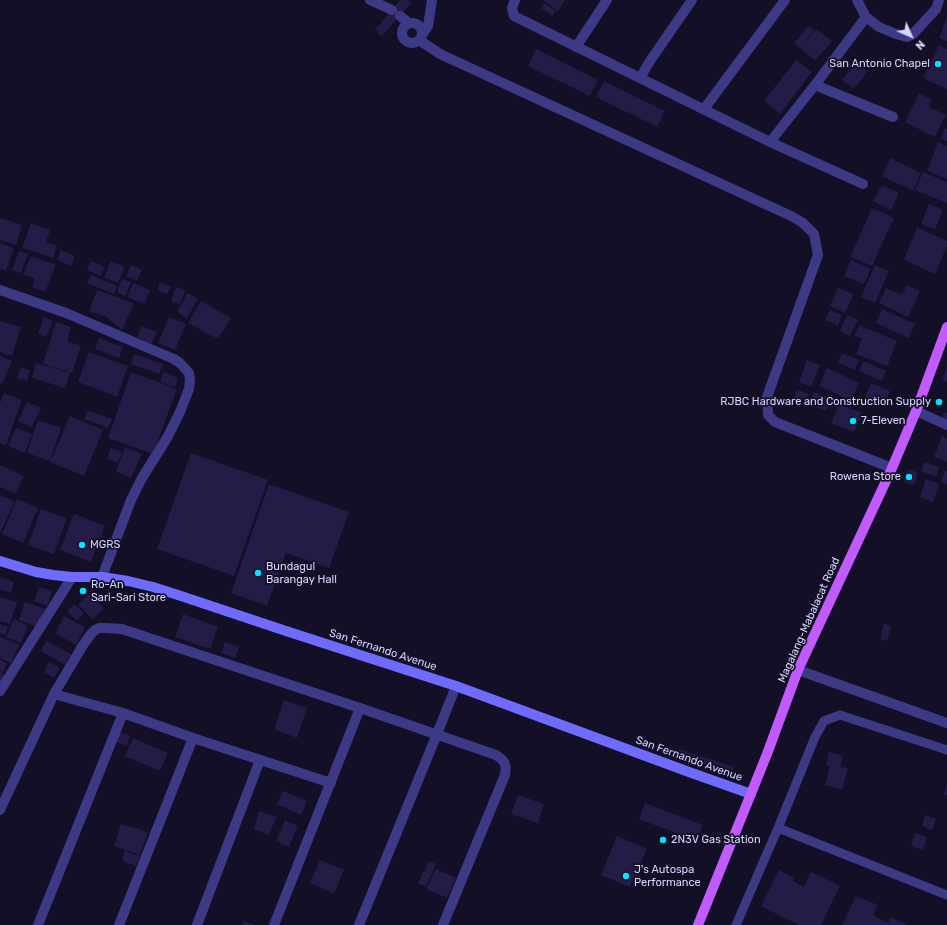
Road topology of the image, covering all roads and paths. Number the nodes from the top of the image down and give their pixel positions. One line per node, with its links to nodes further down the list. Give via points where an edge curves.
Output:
1 (370, 0): 10 (street, via 396,13)
2 (432, 0): 11 (street, via 428,26)
3 (515, 0): 12 (street, via 512,8 514,16)
4 (607, 0): 12 (street)
5 (692, 0): 13 (street)
6 (785, 0): 15 (street)
7 (857, 0): 9 (street)
8 (939, 0): 9 (street, via 936,9 913,34 907,37 879,27)
9 (866, 17): 14 (street)
10 (409, 23): 11 (street, via 416,23 421,28); 11 (street, via 403,28 405,40 412,43)
11 (420, 38): 23 (street, via 440,54 803,223 814,234 818,255 767,397 768,415 775,422)
12 (576, 47): 13 (street)
13 (640, 78): 15 (street)
14 (815, 85): 16 (street); 17 (street)
15 (704, 110): 17 (street)
16 (893, 117)
17 (770, 142): 18 (street)
18 (863, 184)
19 (0, 290): 26 (street, via 66,313 174,359 189,373 190,389 167,438 130,500)
20 (947, 327): 21 (main road, Magalang-Mabalacat Road)
21 (916, 411): 22 (street); 23 (main road, Magalang-Mabalacat Road)
22 (947, 425)
23 (892, 468): 27 (main road, Magalang-Mabalacat Road)
24 (0, 561): 25 (main road, San Fernando Avenue, via 36,572)
25 (72, 577): 26 (main road, San Fernando Avenue); 29 (street)
26 (102, 577): 28 (main road, San Fernando Avenue, via 153,587)
27 (798, 670): 33 (street); 39 (main road, Magalang-Mabalacat Road)
28 (456, 686): 34 (street); 39 (main road, San Fernando Avenue)
29 (0, 691)
30 (54, 694): 31 (street, via 91,634 99,628 106,628 129,631); 32 (street); 40 (street)
31 (360, 708): 34 (street); 38 (street)
32 (123, 713): 35 (street); 44 (street)
33 (947, 723)
34 (437, 734): 48 (street); 49 (street, via 496,755 503,761 506,769 506,775)
35 (193, 738): 37 (street); 45 (street)
36 (947, 750): 42 (lane, via 840,715 824,722 815,737)
37 (260, 760): 38 (street); 46 (street)
38 (331, 783): 47 (street)
39 (751, 794): 50 (main road, Magalang-Mabalacat Road)
40 (3, 796): 41 (street)
41 (0, 810)
42 (778, 828): 43 (lane); 51 (lane)
43 (947, 895)
44 (38, 925)
45 (119, 925)
46 (197, 925)
47 (274, 925)
48 (359, 925)
49 (443, 925)
50 (698, 925)
51 (736, 925)

